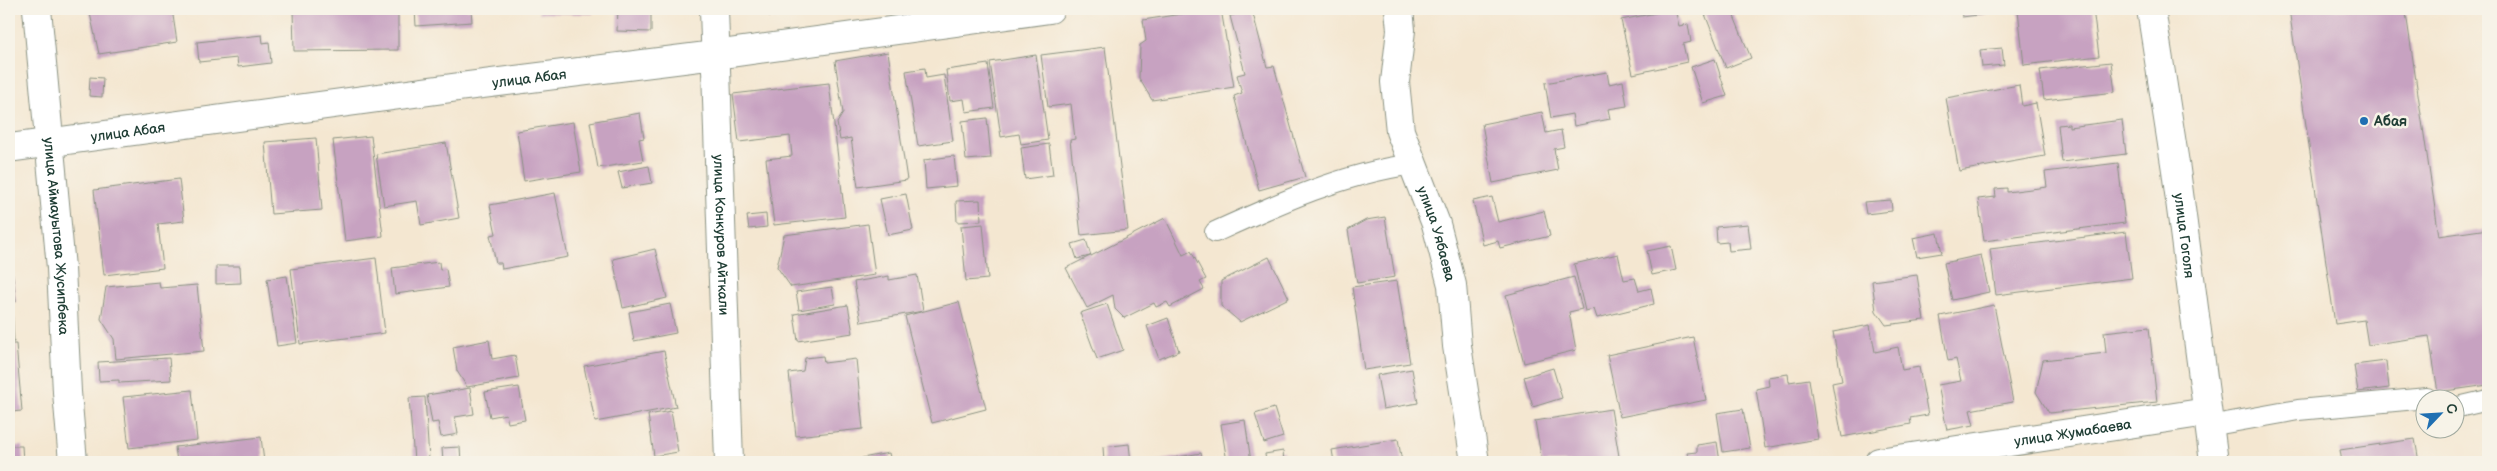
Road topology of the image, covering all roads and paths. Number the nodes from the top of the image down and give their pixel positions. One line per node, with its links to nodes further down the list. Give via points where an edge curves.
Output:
1 (37, 9): 7 (street, улица Аймауытова Жусипбека)
2 (714, 9): 6 (street, улица Конкуров Айткали)
3 (1050, 9): 6 (street, улица Абая)
4 (1399, 9): 9 (street, улица Уябаева, via 1401,30 1396,96 1400,132)
5 (2151, 9): 14 (street, улица Гоголя, via 2176,170)
6 (715, 56): 7 (street, улица Абая); 16 (street, улица Конкуров Айткали)
7 (49, 142): 8 (street, улица Абая); 15 (street, улица Аймауытова Жусипбека, via 61,268)
8 (9, 148)
9 (1413, 164): 10 (lane, via 1379,169 1309,190); 17 (street, улица Уябаева, via 1436,224 1452,285 1457,346)
10 (1215, 232)
11 (2414, 399): 14 (lane)
12 (2488, 400): 13 (lane)
13 (2464, 406)
14 (2208, 419): 18 (street, улица Жумабаева); 19 (street, улица Гоголя)
15 (73, 462)
16 (729, 462)
17 (1475, 462)
18 (1879, 462)
19 (2214, 462)

